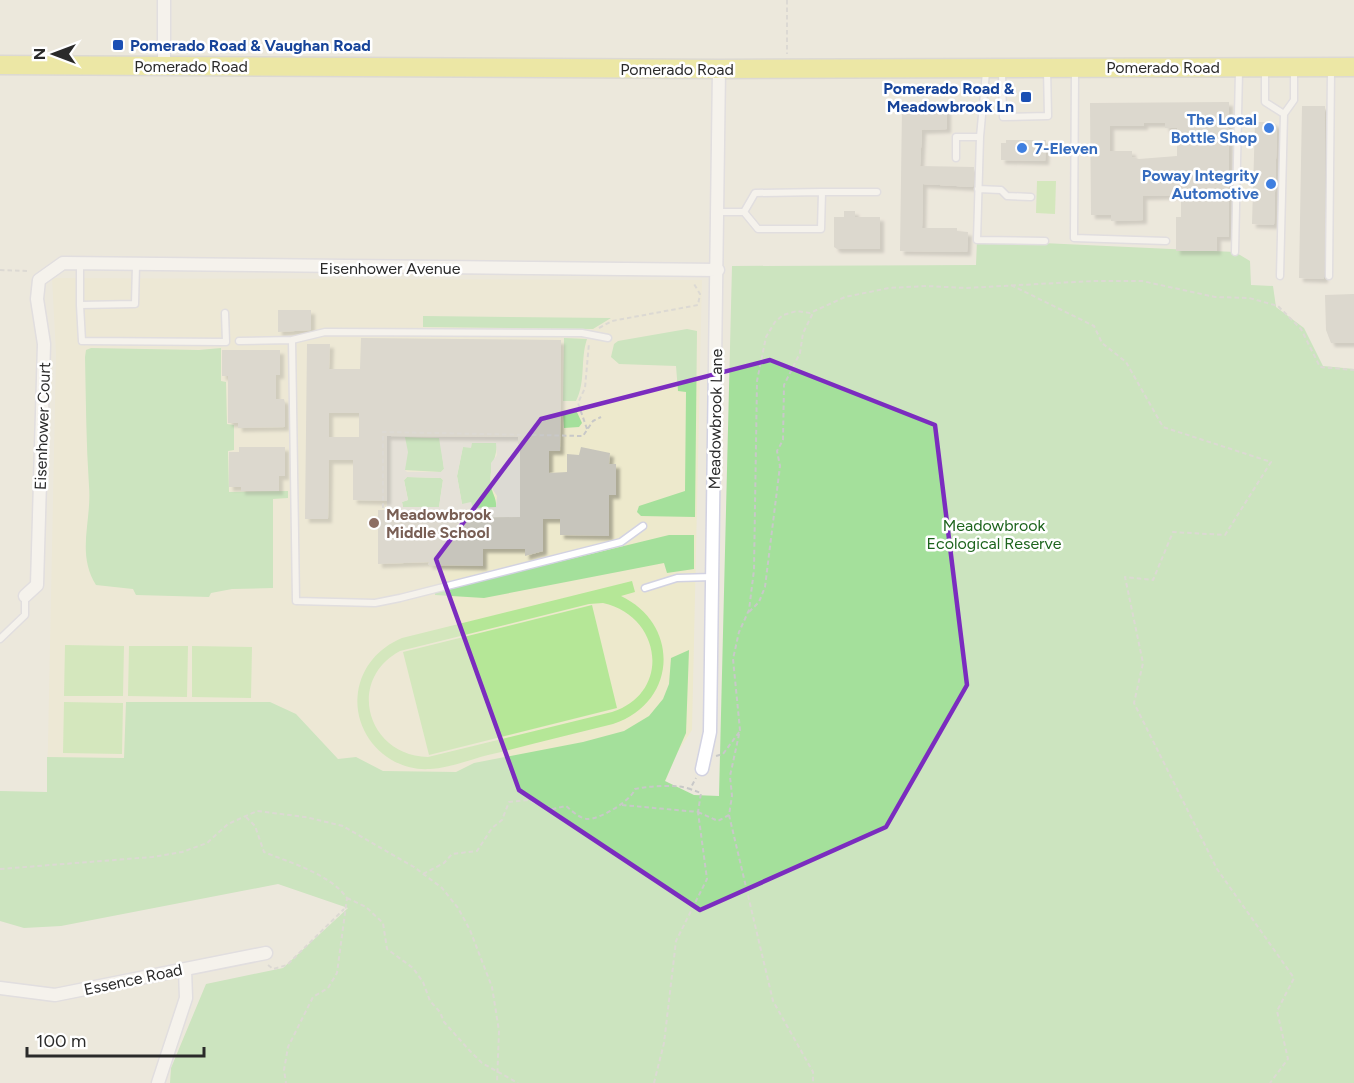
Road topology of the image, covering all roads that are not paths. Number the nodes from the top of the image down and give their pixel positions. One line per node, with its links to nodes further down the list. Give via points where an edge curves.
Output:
1 (164, 0): 3 (street)
2 (0, 65): 3 (main road, Pomerado Road)
3 (164, 66): 12 (main road, Pomerado Road)
4 (1239, 67): 5 (main road, Pomerado Road); 11 (main road, Pomerado Road); 24 (lane)
5 (1265, 67): 6 (main road, Pomerado Road); 13 (lane, via 1265,102)
6 (1294, 67): 7 (main road, Pomerado Road); 13 (lane, via 1294,100)
7 (1331, 67): 8 (main road, Pomerado Road); 30 (lane)
8 (1354, 67)
9 (994, 68): 10 (main road, Pomerado Road); 10 (lane, via 1003,117 1048,116); 12 (main road, Pomerado Road); 14 (lane)
10 (1047, 68): 11 (main road, Pomerado Road)
11 (1075, 68): 22 (lane, via 1074,238)
12 (719, 69): 20 (street, Meadowbrook Lane)
13 (1284, 114): 29 (lane)
14 (980, 137): 15 (lane, via 956,137); 16 (lane)
15 (956, 158)
16 (978, 189): 19 (lane); 23 (lane, via 977,240)
17 (822, 192): 18 (lane); 21 (lane, via 755,193); 21 (lane, via 821,229 758,229)
18 (877, 192)
19 (1031, 197)
20 (718, 212): 21 (lane); 27 (street, Meadowbrook Lane)
21 (744, 212)
22 (1166, 241)
23 (1045, 242)
24 (1234, 252)
25 (80, 264): 26 (street, Eisenhower Avenue); 28 (street, Eisenhower Avenue, via 63,263); 31 (lane)
26 (136, 265): 27 (street, Eisenhower Avenue); 31 (lane, via 135,304)
27 (718, 270): 37 (street, Meadowbrook Lane)
28 (44, 276): 39 (street, Eisenhower Court, via 39,280 37,299 44,344 37,585)
29 (1280, 276)
30 (1329, 276)
31 (80, 305): 32 (lane, via 82,340 226,342)
32 (225, 313)
33 (608, 338): 34 (lane, via 593,334 324,332)
34 (292, 340): 35 (lane); 36 (lane, via 296,601 375,603 400,598 621,542)
35 (239, 341)
36 (643, 526)
37 (713, 577): 38 (lane, via 677,578); 41 (street, Meadowbrook Lane, via 710,732)
38 (645, 588)
39 (24, 596): 40 (lane, via 26,615)
40 (0, 639)
41 (702, 768)
42 (266, 953): 43 (street, Essence Road)
43 (185, 969): 44 (street, Essence Road, via 55,995); 45 (street, via 186,998)
44 (0, 988)
45 (158, 1083)

